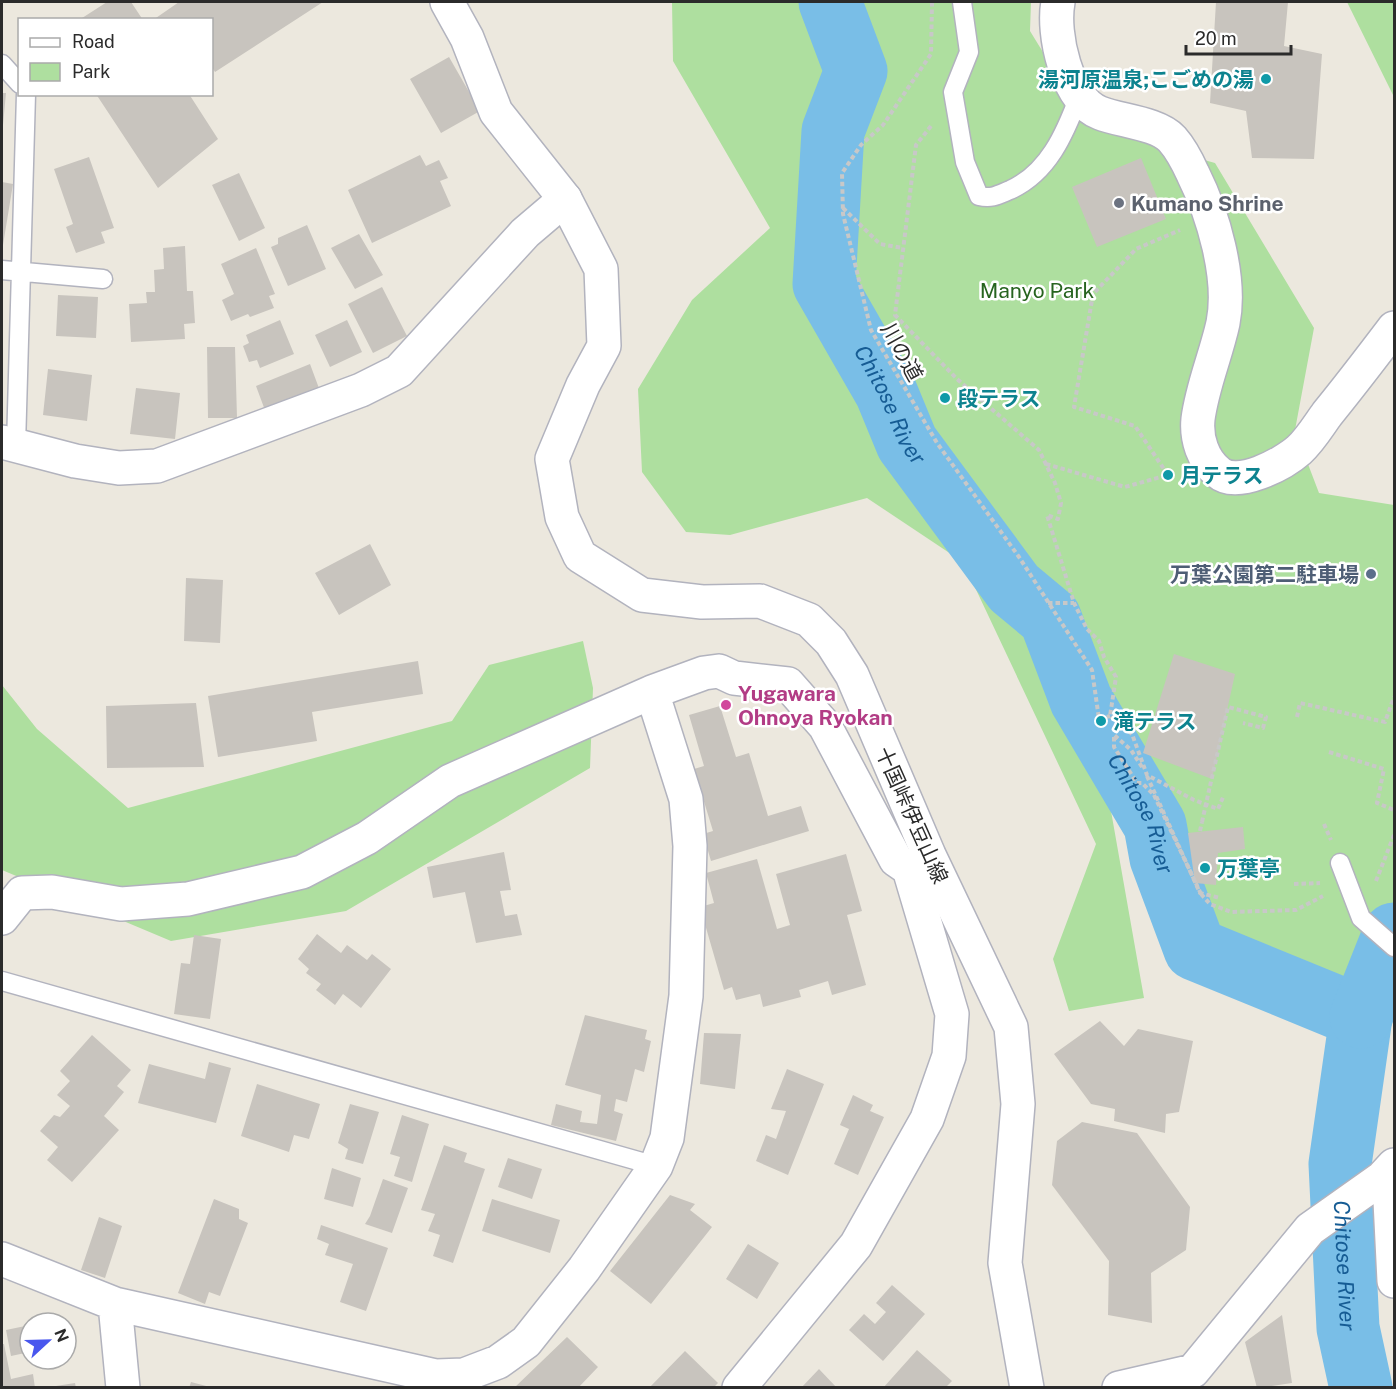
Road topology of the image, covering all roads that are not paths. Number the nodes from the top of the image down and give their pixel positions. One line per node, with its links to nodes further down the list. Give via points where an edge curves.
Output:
1 (447, 2): 8 (street, 十国峠伊豆山線, via 467,38 496,112)
2 (962, 2): 7 (lane, via 969,52 954,92 965,162 979,196 990,199 1029,182 1048,159)
3 (1058, 2): 7 (street, via 1060,48)
4 (2, 64): 5 (lane)
5 (18, 82)
6 (26, 96): 10 (lane)
7 (1079, 96): 12 (street, via 1098,113 1145,125 1171,138 1193,174 1211,216 1223,268 1223,320 1198,420 1200,446 1210,466 1222,476 1246,478 1300,449)
8 (565, 198): 13 (street, via 525,233 399,370 361,390 157,466 119,468); 15 (street, 十国峠伊豆山線, via 601,269 603,346 552,459 562,517 580,556 642,595 702,602 760,601 809,620 831,642 852,675)
9 (2, 270): 10 (lane)
10 (23, 273): 11 (lane); 13 (lane)
11 (103, 279)
12 (1395, 328)
13 (9, 444)
14 (652, 692): 15 (street, via 719,671 734,678 788,684 825,726 896,860); 17 (street, via 450,781 367,838 302,872 188,898 121,904 52,892 22,892); 20 (street, via 686,799 690,846 686,996 667,1138)
15 (919, 862): 26 (street, via 952,1014 949,1056 927,1119 856,1245); 27 (street, 十国峠伊豆山線, via 1011,1027 1018,1104 1005,1263)
16 (1340, 863): 18 (lane, via 1361,918)
17 (2, 918)
18 (1395, 947)
19 (2, 981): 20 (lane)
20 (656, 1166): 24 (street, via 584,1269 526,1342 498,1362 464,1375 436,1376)
21 (1390, 1174): 23 (street); 28 (street, via 1310,1229 1192,1371)
22 (2, 1259): 24 (street)
23 (1395, 1281)
24 (115, 1304): 25 (street)
25 (123, 1388)
26 (739, 1388)
27 (1027, 1388)
28 (1119, 1388)

